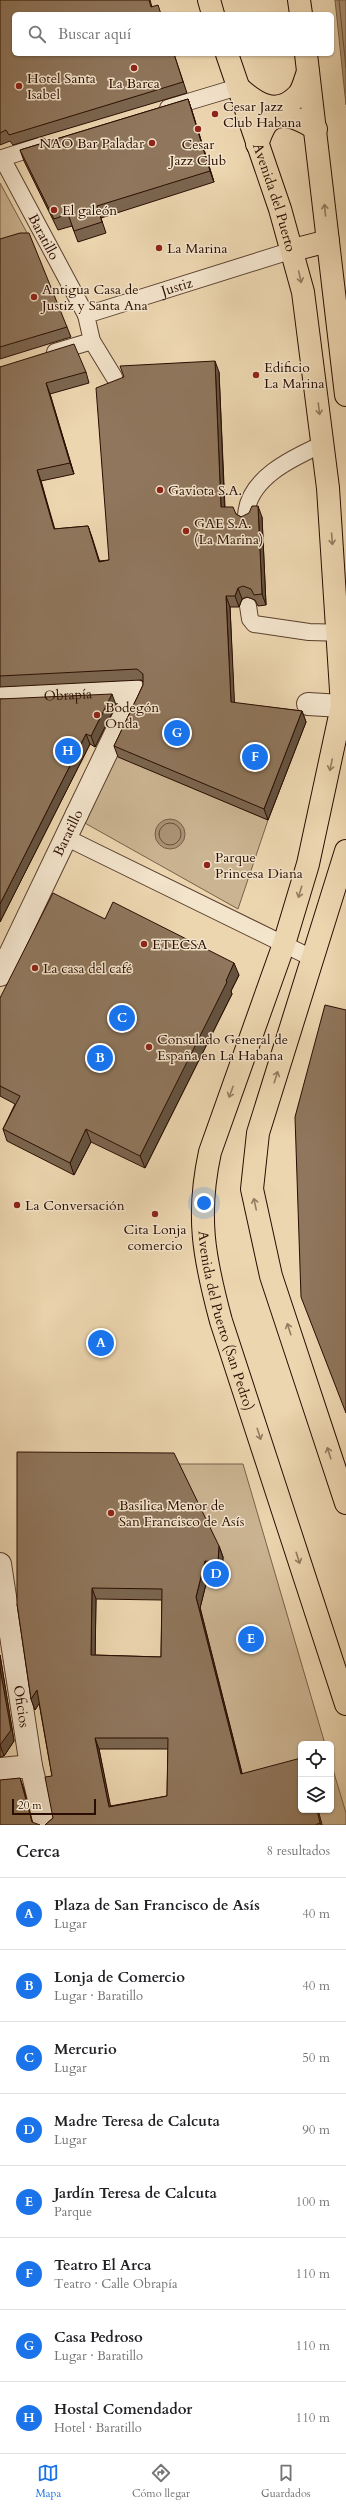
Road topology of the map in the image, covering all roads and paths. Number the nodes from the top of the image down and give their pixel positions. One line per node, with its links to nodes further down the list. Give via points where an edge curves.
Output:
1 (209, 0): 3 (main road)
2 (299, 0): 4 (main road)
3 (212, 12)
4 (301, 12)
5 (228, 56): 7 (main road, Avenida del Puerto)
6 (307, 63): 7 (main road, via 298,95 283,105 268,107 253,101); 9 (main road)
7 (238, 87): 8 (lane); 11 (main road, Avenida del Puerto)
8 (154, 113)
9 (316, 129): 11 (main road, via 300,119 281,116 269,121); 12 (main road, one-way to 9)
10 (54, 142): 14 (lane, Baratillo, via 2,158)
11 (257, 144): 13 (main road, Avenida del Puerto)
12 (328, 241): 13 (main road); 19 (main road)
13 (293, 250): 14 (lane, Justiz); 16 (main road, Avenida del Puerto, one-way to 16)
14 (86, 315): 15 (lane)
15 (92, 341): 17 (lane); 18 (lane)
16 (311, 343): 20 (main road, Avenida del Puerto (San Pedro), one-way to 20)
17 (38, 357)
18 (114, 377)
19 (346, 396)
20 (323, 444): 21 (lane, via 294,458 256,486 248,497); 23 (main road, Avenida del Puerto (San Pedro), one-way to 23)
21 (246, 518)
22 (248, 606): 23 (lane, via 250,619 254,624 309,632)
23 (342, 633): 27 (main road, Avenida del Puerto (San Pedro))
24 (136, 690): 25 (street, Obrapía); 28 (street, Baratillo)
25 (0, 698)
26 (308, 704): 27 (street)
27 (342, 706): 30 (main road, Avenida del Puerto (San Pedro), one-way to 30, via 308,864)
28 (65, 837): 30 (lane); 32 (street, Baratillo)
29 (346, 852): 31 (main road)
30 (284, 944): 31 (lane); 35 (main road, Avenida del Puerto (San Pedro), one-way to 35, via 210,1152 202,1186 202,1217 211,1283 221,1321)
31 (314, 959): 33 (main road, one-way to 31, via 271,1276 252,1189 258,1133)
32 (0, 975)
33 (346, 1503)
34 (0, 1564): 36 (street, Oficios)
35 (346, 1704)
36 (31, 1766): 37 (street); 38 (street, Oficios)
37 (0, 1769)
38 (45, 1825)

